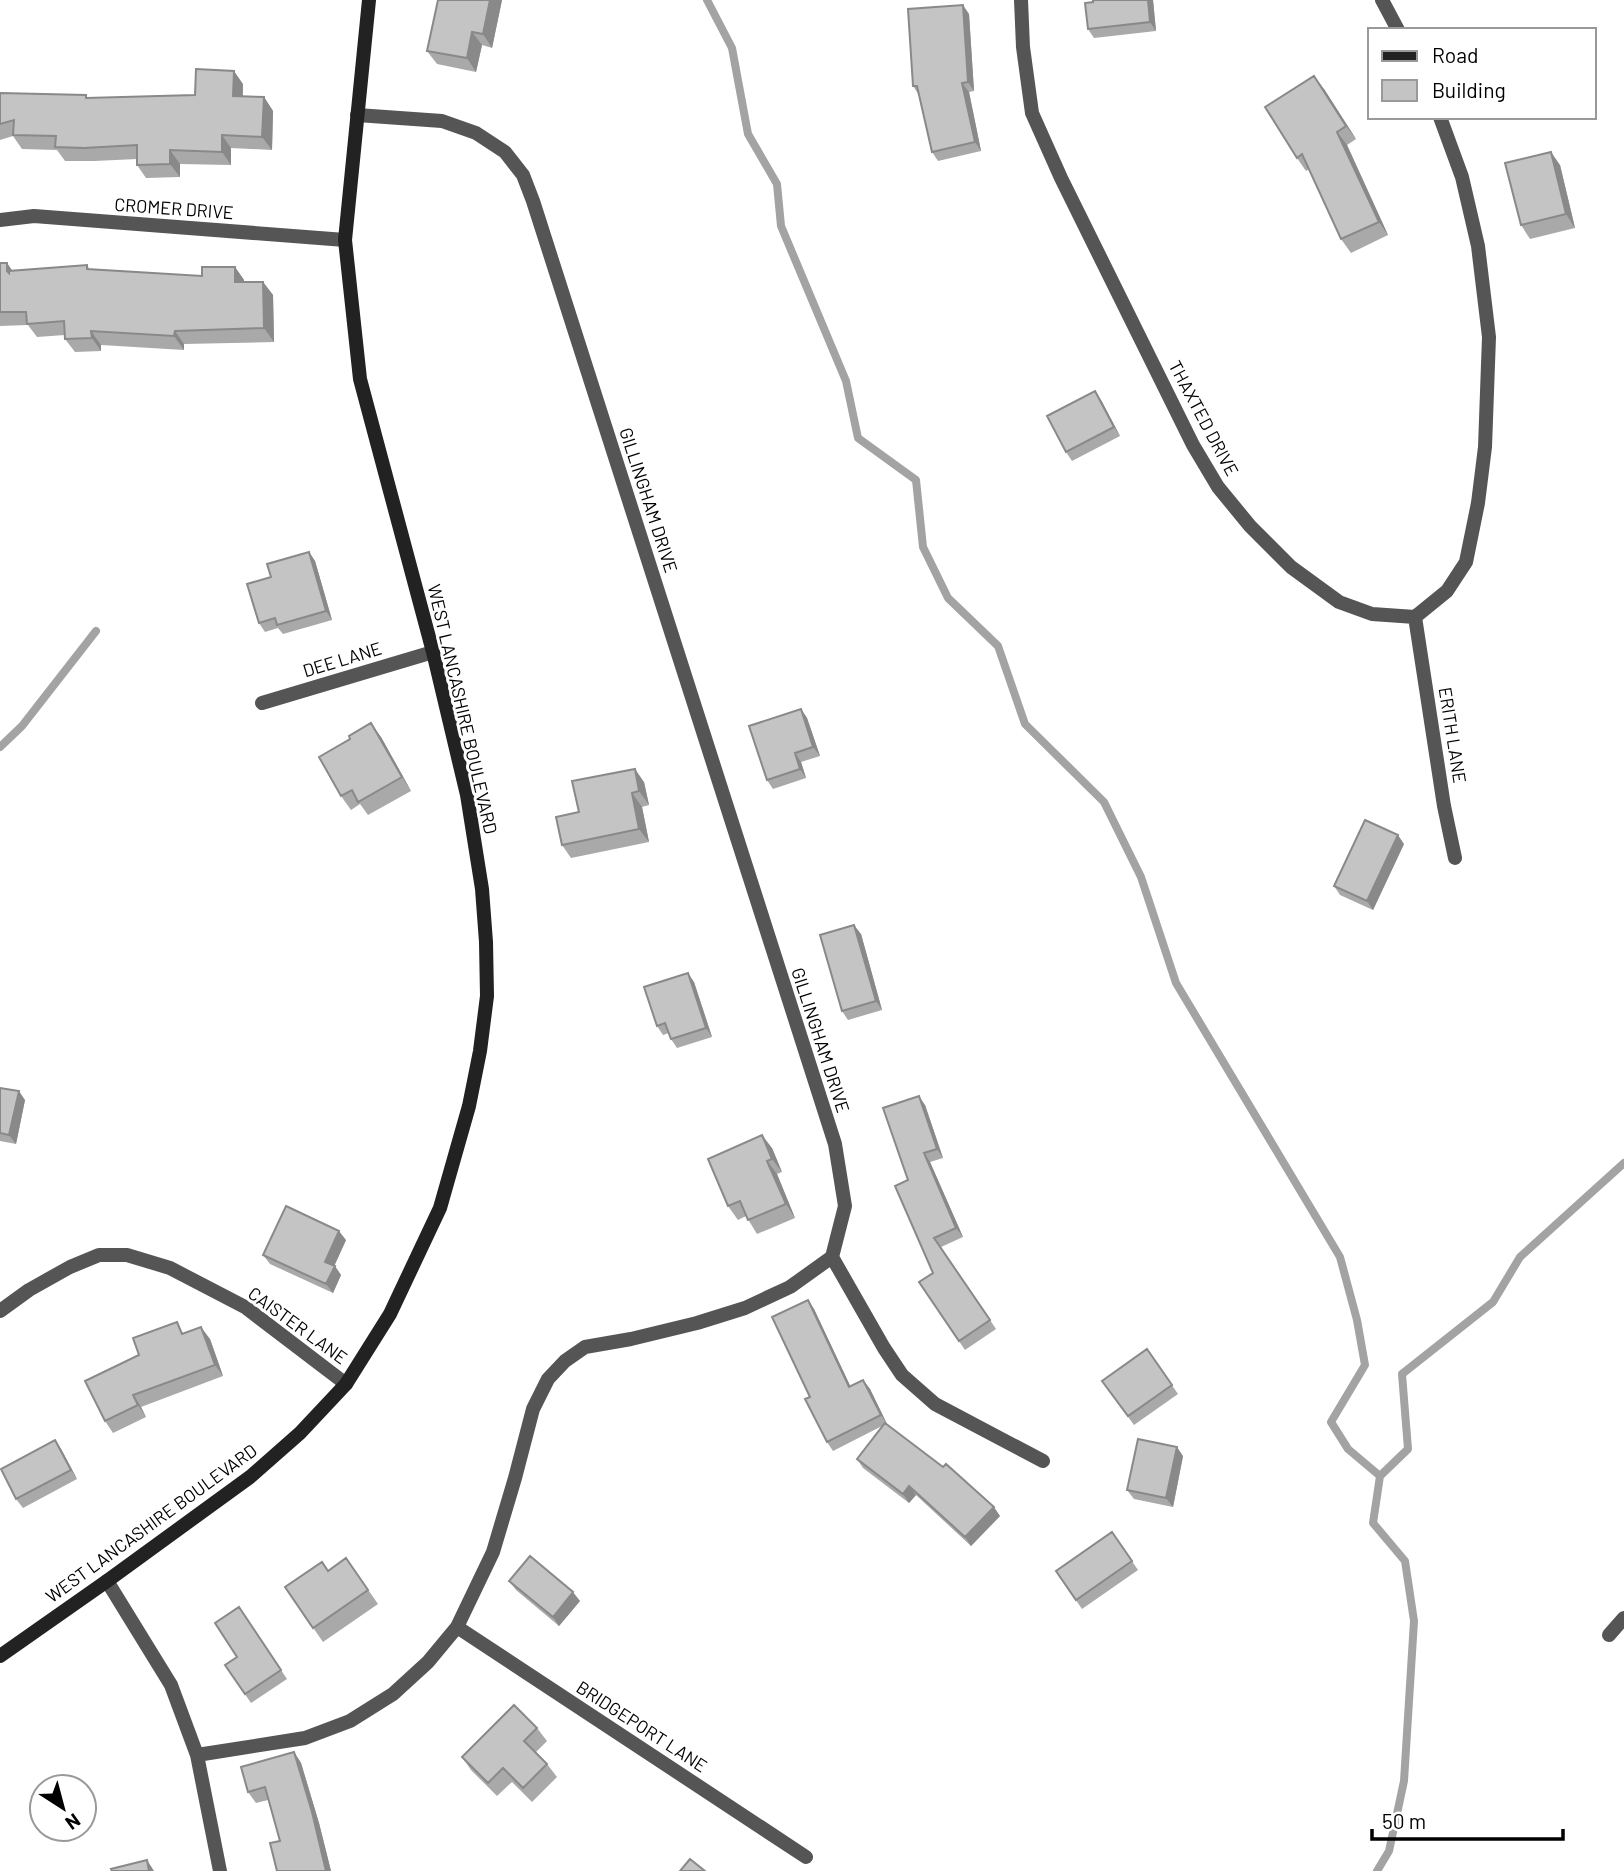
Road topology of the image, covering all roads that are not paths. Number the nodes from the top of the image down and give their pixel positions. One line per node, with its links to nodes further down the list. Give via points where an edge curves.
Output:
1 (369, 0): 5 (main road, WEST LANCASHIRE BOULEVARD)
2 (1021, 0): 9 (street, THAXTED DRIVE, via 1032,113 1193,445 1218,487 1291,567 1339,602 1372,614)
3 (1382, 0): 4 (street)
4 (1397, 28)
5 (357, 115): 8 (main road, WEST LANCASHIRE BOULEVARD); 13 (street, GILLINGHAM DRIVE, via 454,125 505,152 523,175 835,1144 845,1206)
6 (1441, 119): 9 (street, via 1462,177 1478,246 1489,337 1485,447 1466,562 1447,591)
7 (0, 220): 8 (street, CROMER DRIVE, via 34,216)
8 (345, 240): 10 (main road, WEST LANCASHIRE BOULEVARD, via 360,379)
9 (1415, 617): 12 (street, ERITH LANE)
10 (433, 652): 11 (street, DEE LANE); 15 (main road, WEST LANCASHIRE BOULEVARD, via 467,795 482,889 487,996 469,1106 440,1208 390,1314)
11 (262, 703)
12 (1455, 858)
13 (832, 1256): 16 (street, via 902,1376 935,1404); 19 (street, via 790,1287 745,1308 585,1347 565,1361 548,1379 533,1409 493,1552)
14 (0, 1311): 15 (street, CAISTER LANE, via 70,1267 99,1255 127,1255 170,1268 245,1307)
15 (346, 1384): 17 (main road, WEST LANCASHIRE BOULEVARD, via 250,1478)
16 (1043, 1461)
17 (107, 1581): 21 (main road, WEST LANCASHIRE BOULEVARD); 22 (street, via 171,1685)
18 (1624, 1618): 20 (street)
19 (457, 1627): 22 (street, via 394,1694 350,1721 305,1738); 23 (street, BRIDGEPORT LANE)
20 (1609, 1634)
21 (0, 1656)
22 (197, 1755): 24 (street)
23 (806, 1857)
24 (220, 1871)

